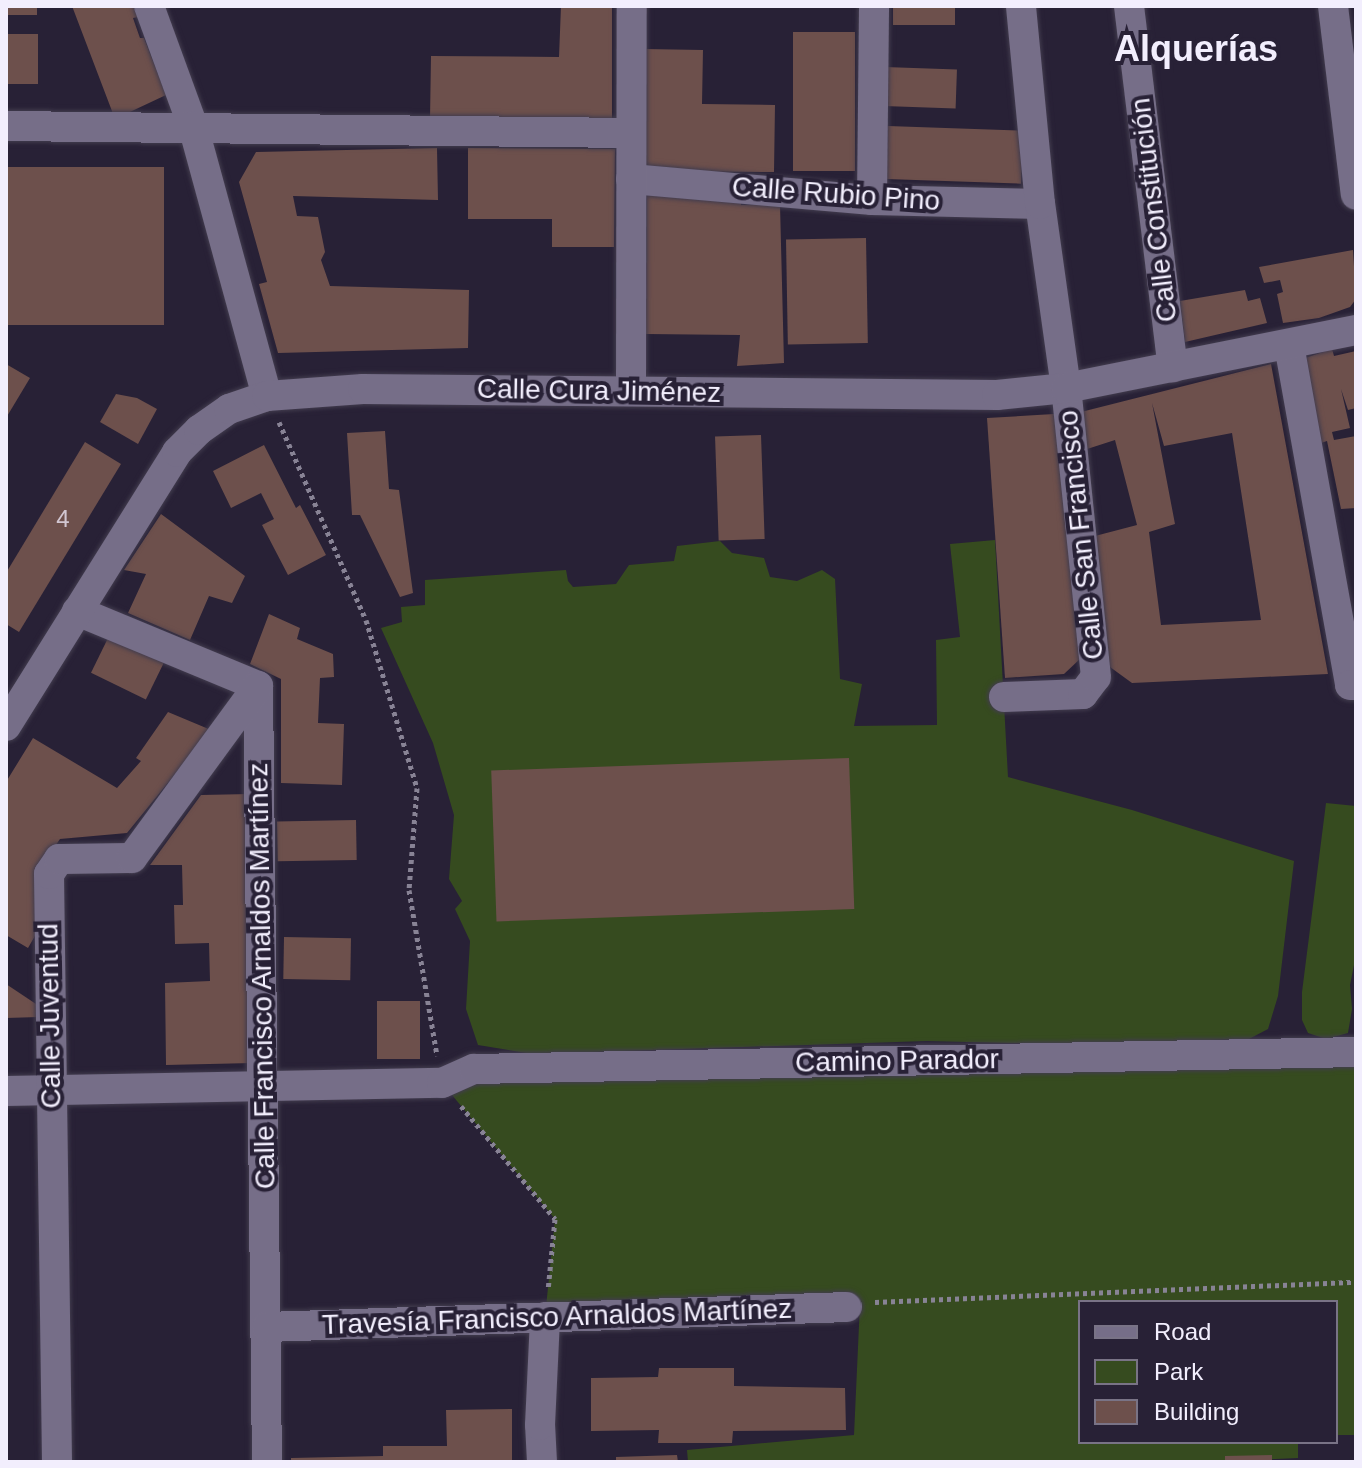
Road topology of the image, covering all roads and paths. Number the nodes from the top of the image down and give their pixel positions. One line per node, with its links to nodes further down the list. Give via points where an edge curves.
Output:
1 (149, 6): 8 (street)
2 (632, 6): 9 (street)
3 (874, 6): 12 (street)
4 (1021, 6): 13 (street)
5 (1129, 6): 16 (street, Calle Constitución)
6 (1333, 6): 11 (street)
7 (6, 126): 8 (street)
8 (193, 126): 9 (street); 19 (street)
9 (631, 133): 10 (street)
10 (631, 179): 12 (street, Calle Rubio Pino); 18 (street)
11 (1356, 195)
12 (872, 200): 13 (street, Calle Rubio Pino)
13 (1040, 204): 17 (street)
14 (1356, 330): 15 (street, Calle Cura Jiménez)
15 (1289, 345): 16 (street, Calle Cura Jiménez); 21 (street)
16 (1173, 367): 17 (street, Calle Cura Jiménez)
17 (1066, 388): 18 (street, Calle Cura Jiménez, via 964,397); 23 (street, Calle San Francisco, via 1096,677 1083,694)
18 (631, 391): 19 (street, Calle Cura Jiménez, via 363,389)
19 (267, 396): 20 (street, Calle Cura Jiménez, via 229,409 177,452); 26 (path, via 366,620 417,788 409,890)
20 (77, 611): 22 (street); 24 (street, Calle Cura Jiménez)
21 (1353, 685)
22 (258, 686): 27 (street, Calle Francisco Arnaldos Martínez); 29 (street, Calle Juventud, via 132,858 59,859 49,874)
23 (1004, 697)
24 (6, 726)
25 (1356, 1052): 26 (street, Camino Parador, via 474,1069)
26 (442, 1083): 27 (street, Camino Parador); 32 (path, via 555,1219)
27 (264, 1088): 29 (street, Camino Parador); 33 (street, Calle Francisco Arnaldos Martínez)
28 (6, 1091): 29 (street, Camino Parador)
29 (51, 1092): 34 (street, Calle Juventud)
30 (1356, 1282): 31 (path)
31 (847, 1307): 32 (street, Travesía Francisco Arnaldos Martínez)
32 (545, 1317): 33 (street, Travesía Francisco Arnaldos Martínez); 36 (street)
33 (267, 1327): 35 (street, Calle Francisco Arnaldos Martínez)
34 (57, 1462)
35 (267, 1462)
36 (542, 1462)

